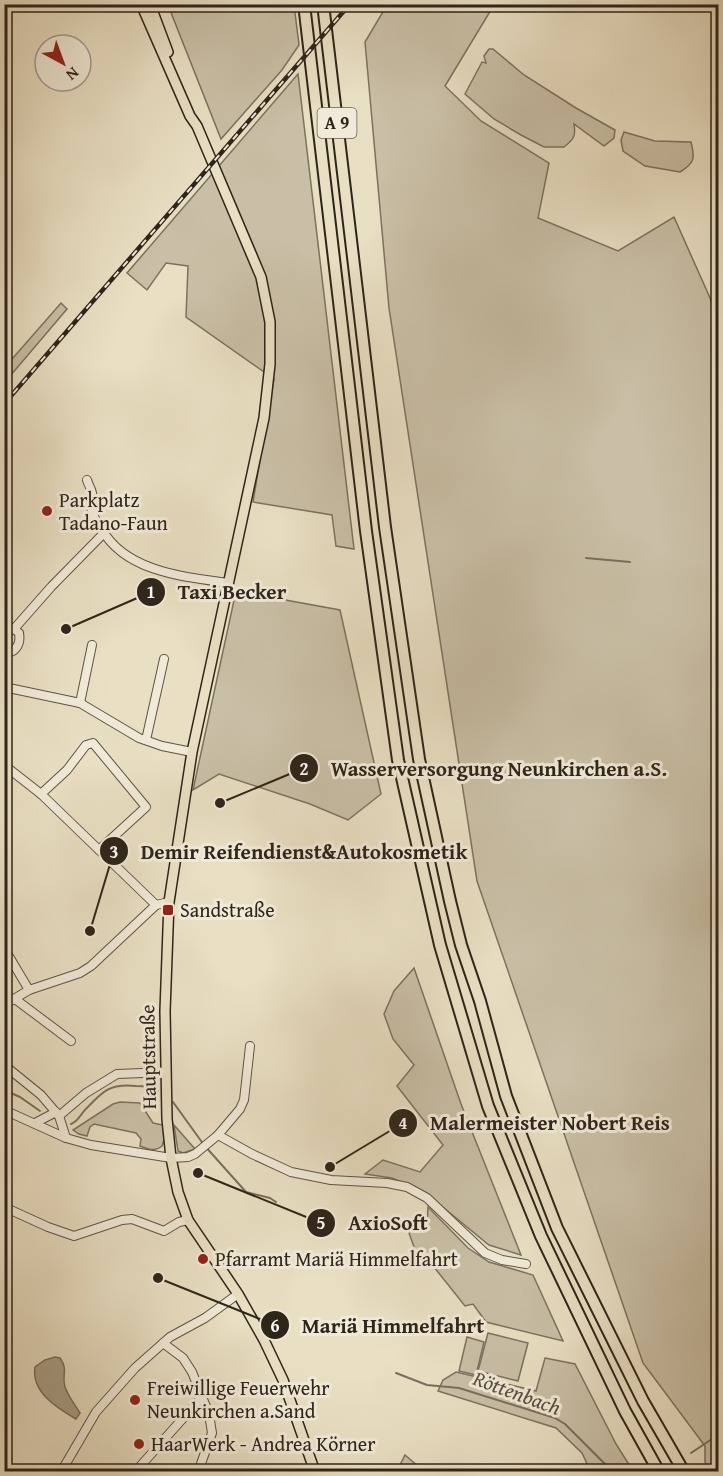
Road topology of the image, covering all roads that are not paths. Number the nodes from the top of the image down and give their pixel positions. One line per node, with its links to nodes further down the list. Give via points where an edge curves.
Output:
1 (141, 4): 5 (main road)
2 (150, 4): 5 (main road, via 195,111)
3 (304, 4): 47 (highway, A 9, via 366,531 396,749 440,945 488,1106 536,1226 625,1411)
4 (325, 4): 48 (highway, A 9, via 385,527 419,759 455,923 506,1096 557,1228 643,1401)
5 (197, 126): 8 (main road, Hauptstraße, via 261,277 270,322 264,418)
6 (87, 480): 7 (street, via 92,511)
7 (104, 533): 8 (street, via 121,553 145,566); 9 (street)
8 (229, 583): 17 (main road, Hauptstraße)
9 (14, 629): 10 (street); 12 (street, via 19,633 18,646)
10 (4, 631)
11 (92, 645): 15 (street)
12 (4, 653)
13 (164, 659): 16 (street)
14 (4, 687): 15 (street)
15 (80, 702): 16 (street)
16 (146, 740): 17 (street)
17 (192, 752): 21 (main road, Hauptstraße)
18 (4, 765): 19 (street)
19 (41, 794): 20 (street); 20 (street, via 93,743 146,807)
20 (99, 850): 22 (street)
21 (169, 902): 22 (street); 36 (main road, Hauptstraße, via 165,1011)
22 (156, 905): 24 (street, via 80,974)
23 (4, 948): 24 (street)
24 (29, 990): 25 (street)
25 (15, 999): 26 (street); 27 (street)
26 (4, 1005)
27 (71, 1041)
28 (250, 1046): 35 (street, via 244,1100 234,1119)
29 (4, 1065): 32 (street, via 41,1095)
30 (143, 1073): 32 (street, via 117,1074)
31 (4, 1110): 33 (street)
32 (57, 1114): 33 (street); 34 (street)
33 (35, 1123): 34 (street)
34 (66, 1138): 36 (street)
35 (214, 1138): 36 (street, via 195,1154); 39 (street, via 291,1172 407,1187 427,1198 485,1253)
36 (171, 1158): 38 (main road, Hauptstraße)
37 (4, 1207): 38 (street, via 74,1236 122,1220 132,1219 164,1231)
38 (188, 1220): 40 (main road, Hauptstraße)
39 (526, 1264)
40 (238, 1294): 41 (street); 46 (main road, Hauptstraße, via 283,1380)
41 (163, 1343): 42 (street, via 183,1358); 43 (street, via 96,1412)
42 (202, 1397): 44 (street); 45 (street, via 212,1433)
43 (61, 1472)
44 (135, 1472)
45 (198, 1472)
46 (315, 1472)
47 (659, 1472)
48 (684, 1472)

